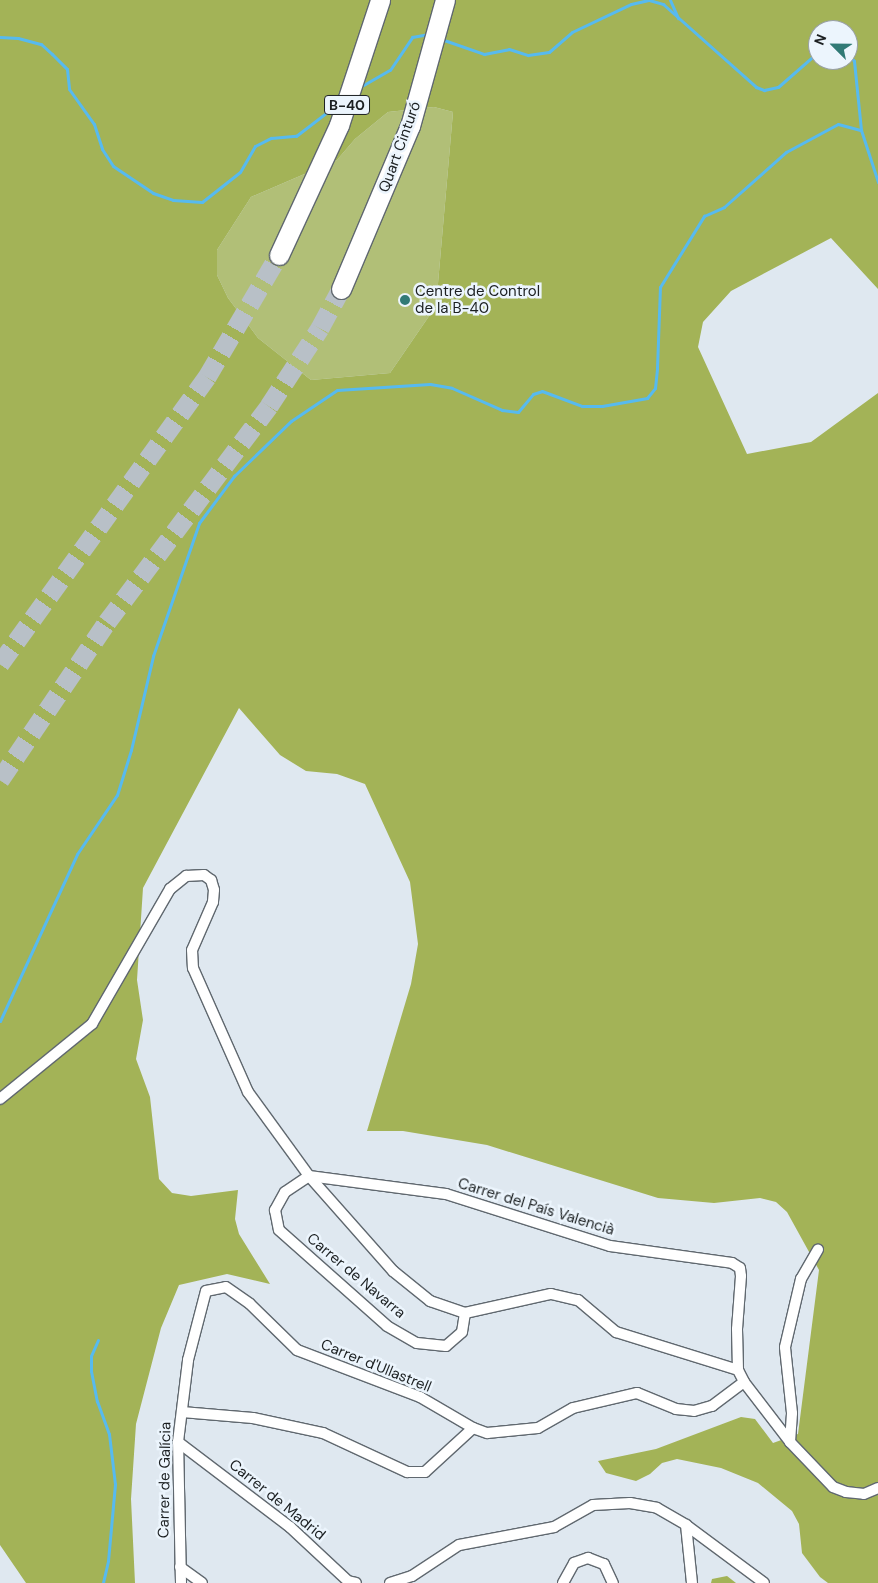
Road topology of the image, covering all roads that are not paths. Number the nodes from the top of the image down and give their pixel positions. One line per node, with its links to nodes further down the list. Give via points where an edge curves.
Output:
1 (380, 0): 3 (highway, B-40, via 353,89 304,206)
2 (445, 0): 4 (highway, Quart Cinturó, via 410,126)
3 (279, 254)
4 (341, 289)
5 (0, 1099): 6 (street, via 92,1024 170,889 186,876 198,873 211,880 214,890 214,902 192,950 193,968 200,988 248,1092)
6 (309, 1176): 9 (street, via 393,1271 430,1301); 9 (street, Carrer de Navarra, via 285,1192 275,1210 279,1230 387,1326 417,1343 446,1346 462,1332); 10 (street, Carrer del País Valencià, via 446,1194 610,1246 732,1262 740,1268 741,1276)
7 (818, 1249): 15 (street, via 801,1279 785,1347 792,1414)
8 (206, 1291): 12 (street, Carrer de Galícia, via 188,1360); 13 (street, Carrer d'Ullastrell, via 226,1287 250,1304 297,1350 420,1397)
9 (465, 1314): 10 (street, via 551,1294 578,1300 616,1332)
10 (738, 1370): 11 (street)
11 (744, 1382): 13 (street, Carrer d'Ullastrell, via 712,1406 694,1411 676,1409 637,1393 573,1408 538,1428 487,1433); 15 (street)
12 (182, 1412): 13 (street, via 252,1418 323,1433 407,1472 425,1472); 14 (street, Carrer de Galícia)
13 (473, 1428)
14 (178, 1442): 18 (street, Carrer de Galícia); 21 (street, Carrer de Madrid, via 290,1527 348,1581)
15 (790, 1442): 16 (street, via 833,1487 864,1494)
16 (878, 1488)
17 (686, 1525): 22 (street, via 657,1508 630,1503 593,1505 554,1527 459,1545 412,1576); 25 (street); 26 (street)
18 (180, 1567): 19 (street, Carrer de Galícia); 20 (street)
19 (181, 1583)
20 (202, 1583)
21 (356, 1583)
22 (390, 1583)
23 (563, 1583): 24 (street, via 574,1563 588,1558 604,1564)
24 (613, 1583)
25 (692, 1583)
26 (764, 1583)

